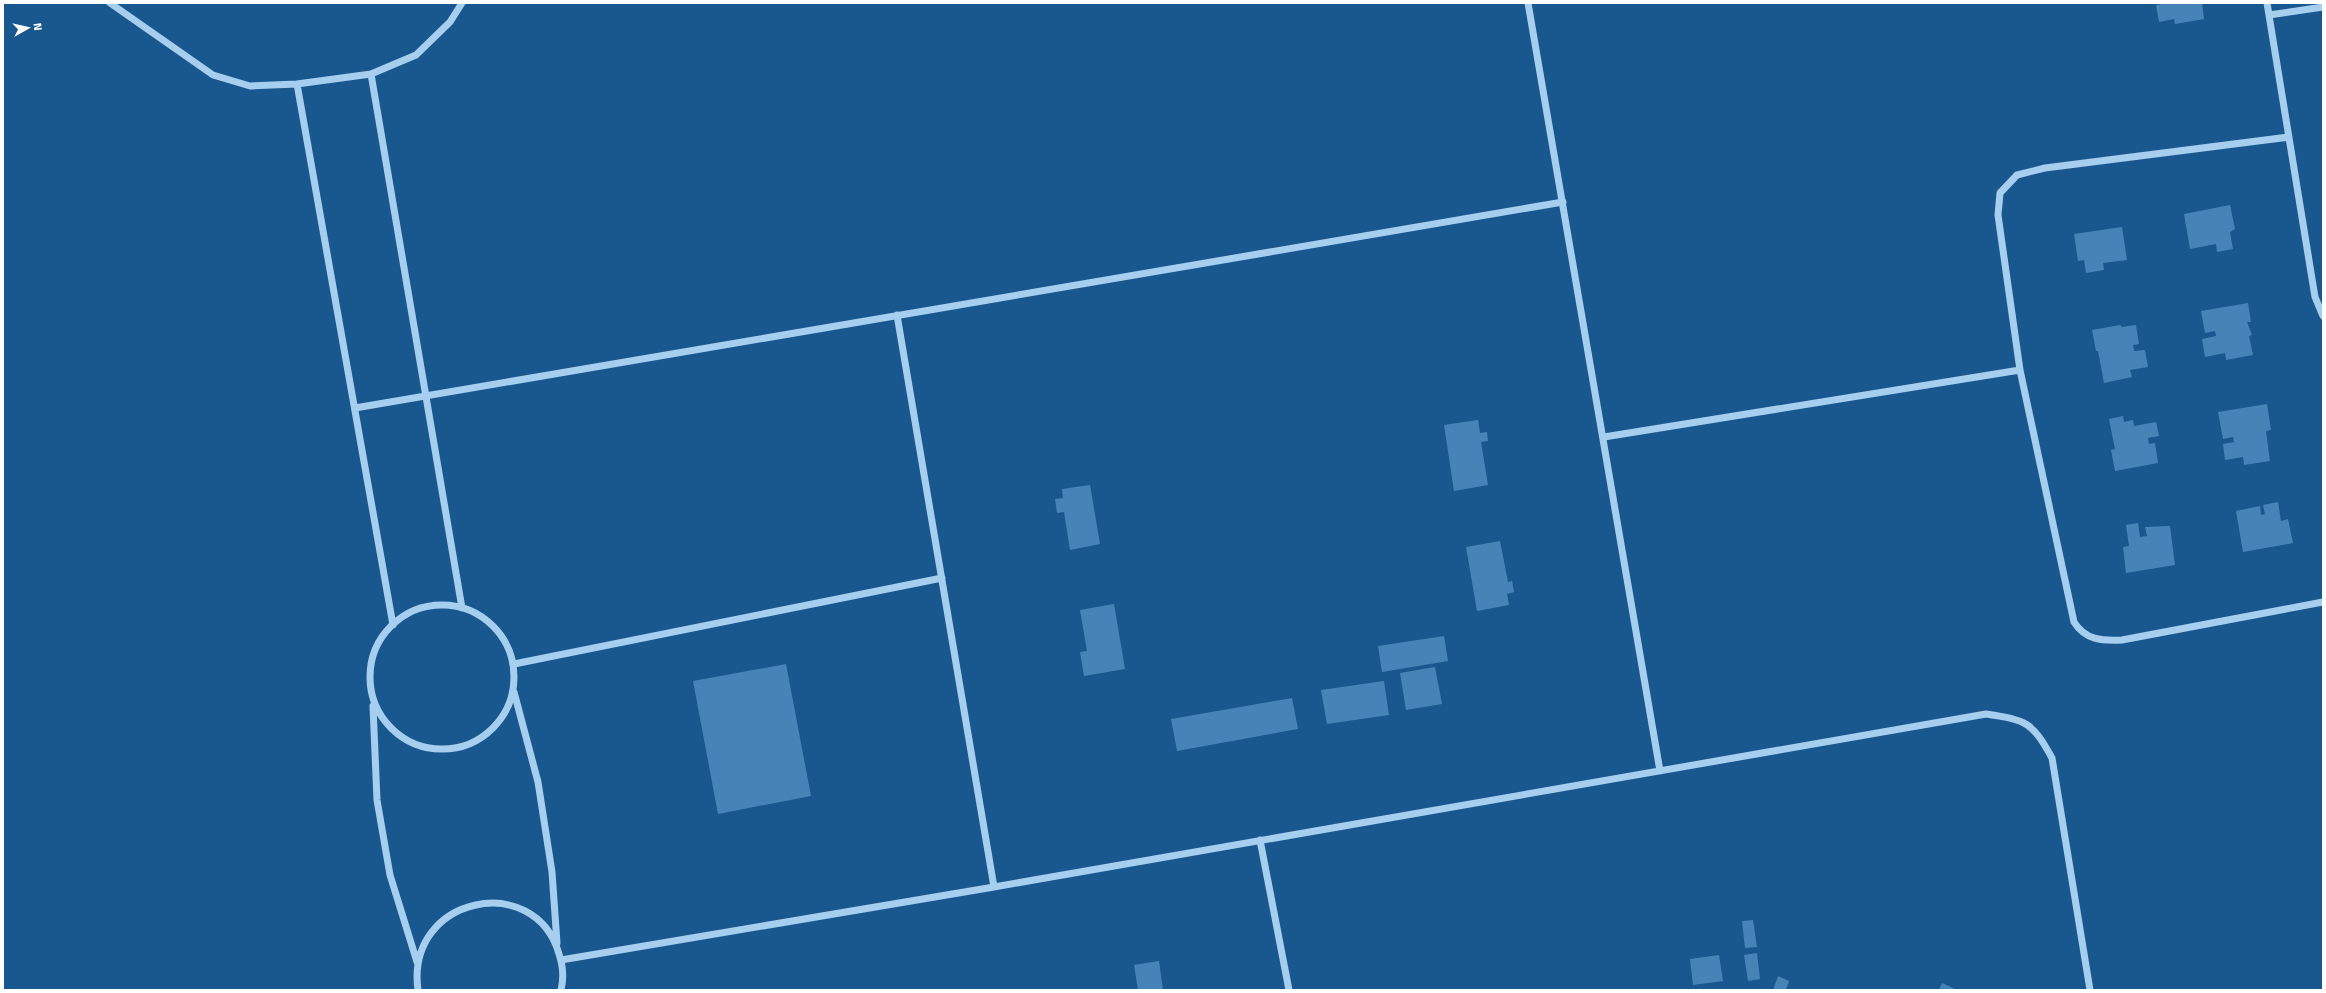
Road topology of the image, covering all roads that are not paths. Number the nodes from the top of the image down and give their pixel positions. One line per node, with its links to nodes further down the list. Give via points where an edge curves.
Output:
1 (110, 3): 8 (lane, via 213,75 250,86)
2 (462, 3): 7 (lane, via 450,22 416,55)
3 (1528, 3): 10 (lane)
4 (2267, 3): 6 (lane)
5 (2323, 7): 6 (lane)
6 (2269, 15): 9 (lane)
7 (371, 74): 8 (lane); 14 (lane)
8 (297, 84): 15 (lane)
9 (2289, 137): 12 (lane, via 2315,297); 13 (lane, via 2045,168 2017,175 2000,194 1998,215)
10 (1563, 202): 11 (lane); 16 (lane)
11 (897, 315): 14 (lane); 17 (lane)
12 (2323, 316)
13 (2020, 370): 16 (lane); 18 (lane, via 2074,622 2080,631 2099,641 2122,640)
14 (425, 395): 15 (lane); 19 (lane)
15 (355, 408): 20 (lane)
16 (1604, 438): 24 (lane)
17 (942, 578): 21 (lane); 26 (lane)
18 (2323, 602)
19 (462, 608): 20 (lane, via 432,607 405,616); 21 (lane, via 496,628 510,651)
20 (393, 625): 23 (lane, via 383,635 370,662 370,689)
21 (514, 664): 22 (lane)
22 (514, 692): 23 (lane, via 509,705 493,728 482,737 454,748 425,747 400,736 379,715); 27 (lane, via 538,782 552,872)
23 (373, 702): 29 (lane, via 377,800 390,875)
24 (1660, 771): 25 (lane); 33 (lane, via 1986,714 2016,719 2038,732 2052,758)
25 (1260, 840): 26 (lane); 32 (lane)
26 (994, 887): 28 (lane)
27 (557, 946): 28 (lane); 29 (lane, via 550,934 530,914 503,904 488,903 461,909 448,916 428,936)
28 (561, 960): 31 (lane, via 563,973)
29 (417, 962): 30 (lane)
30 (418, 990)
31 (560, 990)
32 (1288, 990)
33 (2090, 990)

